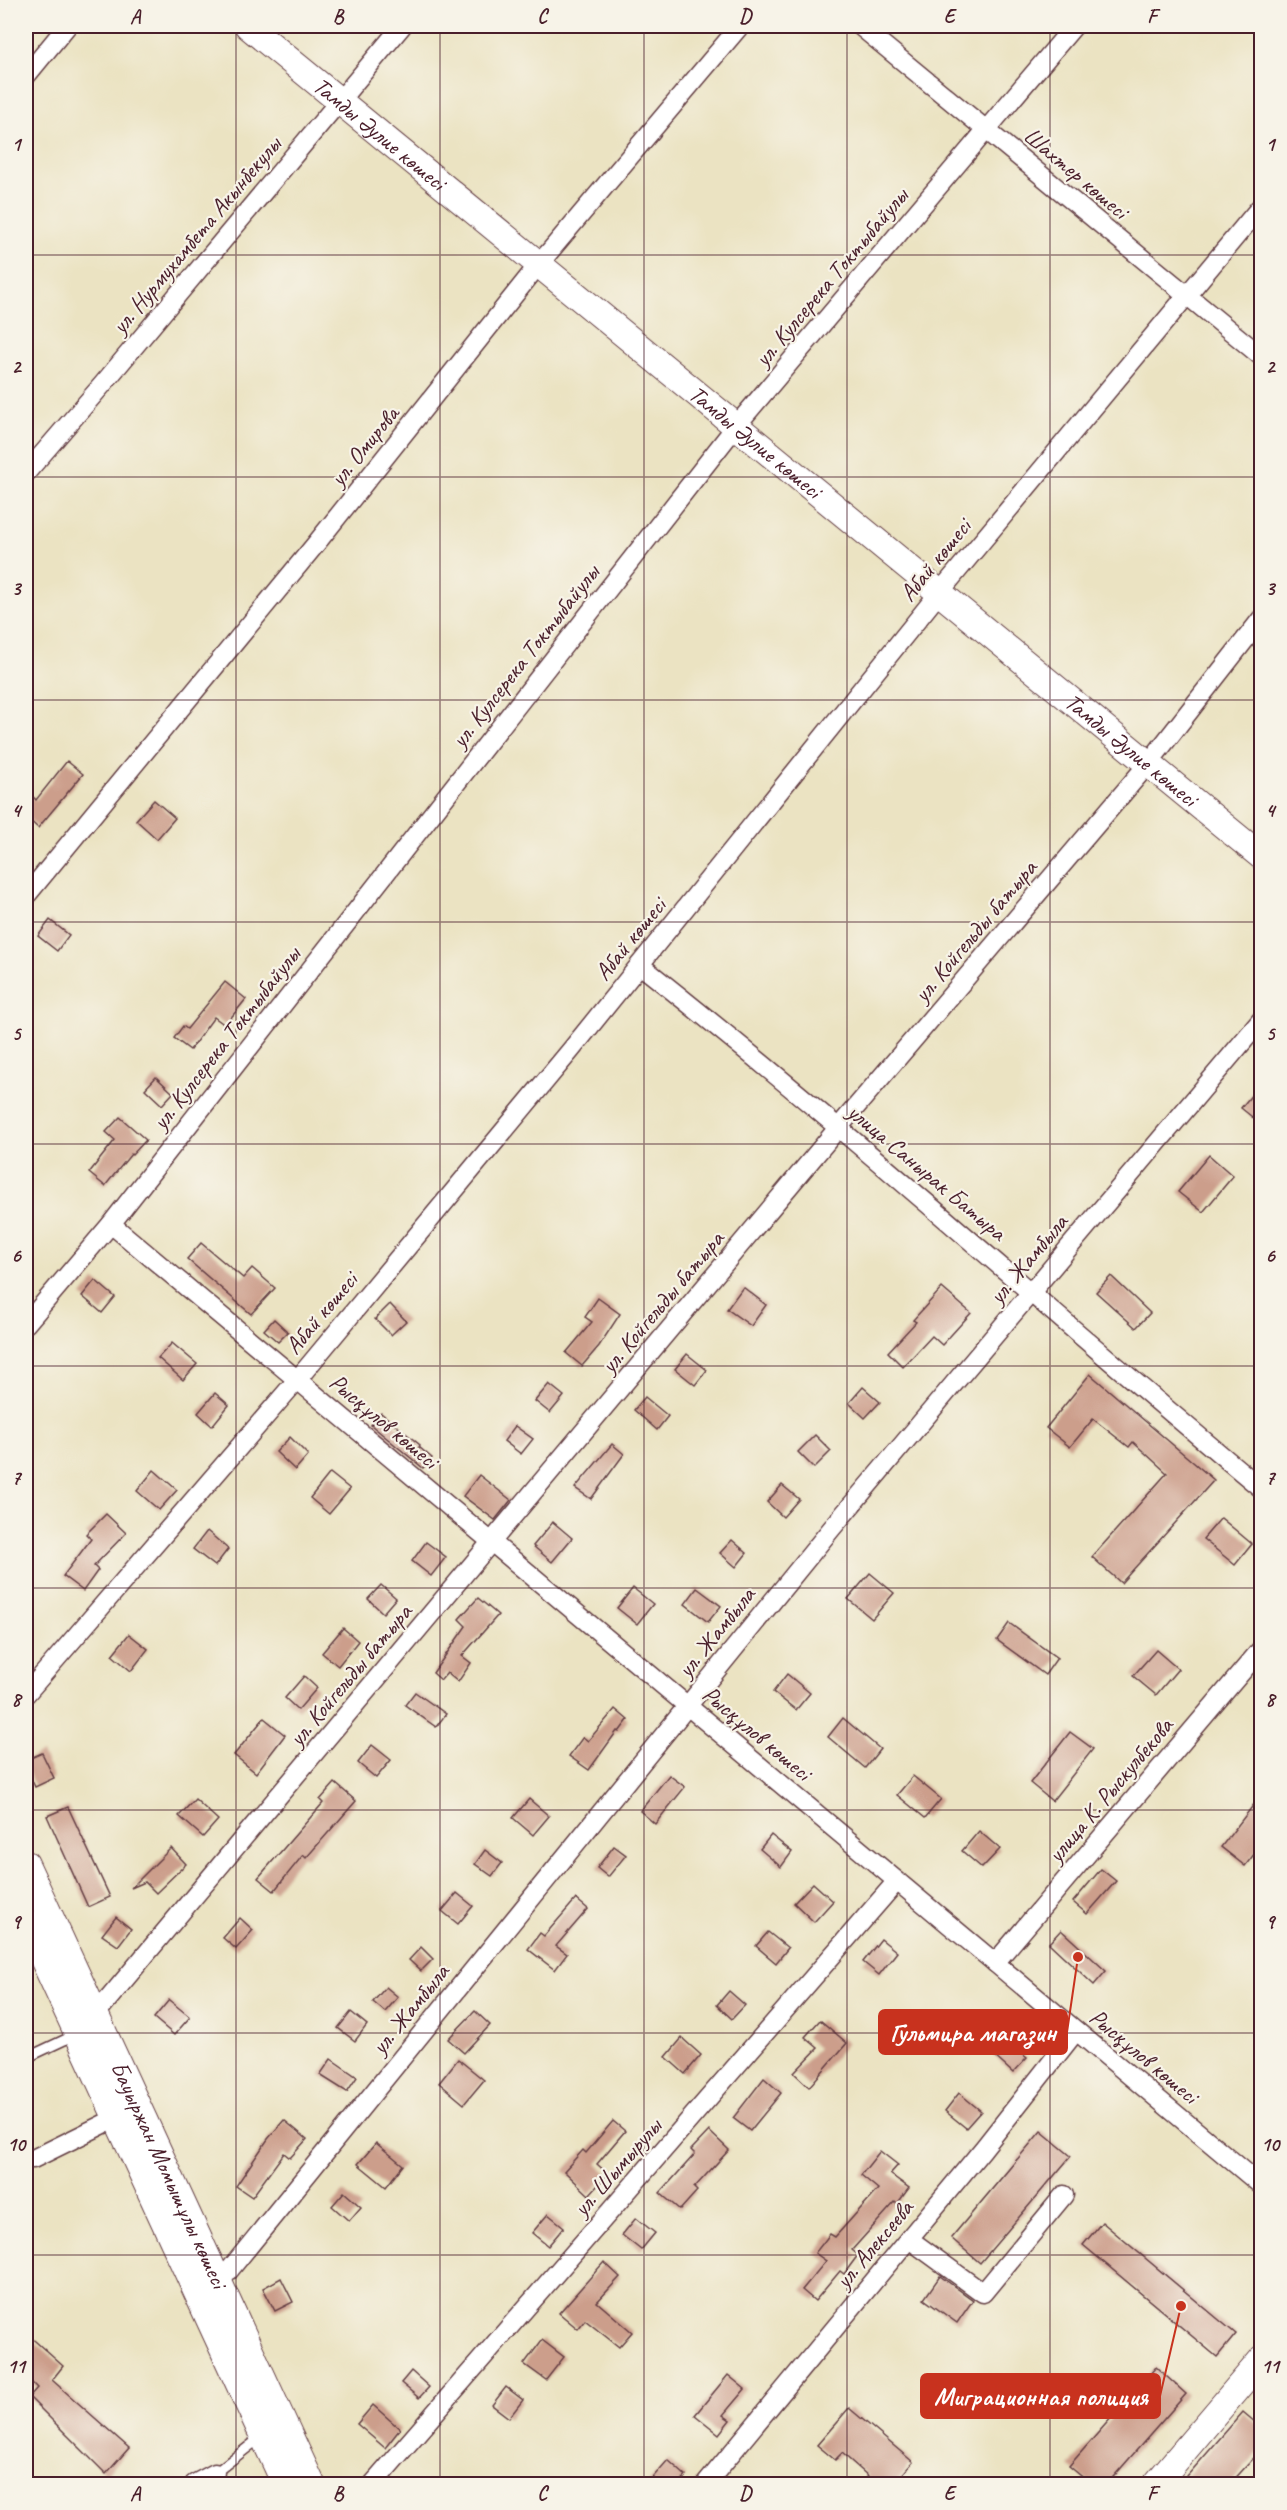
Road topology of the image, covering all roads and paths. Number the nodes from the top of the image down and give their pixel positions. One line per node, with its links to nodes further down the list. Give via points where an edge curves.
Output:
1 (67, 26): 7 (street)
2 (248, 26): 8 (street, Тамды Әулие көшесі)
3 (402, 26): 8 (street, ул. Нурмухамбета Акынбекулы)
4 (740, 26): 11 (street, ул. Омирова)
5 (860, 26): 9 (street, Шахтер көшесі)
6 (1074, 26): 9 (street, ул. Кулсерека Токтыбайулы)
7 (26, 76)
8 (339, 100): 11 (street, Тамды Әулие көшесі); 15 (street, ул. Нурмухамбета Акынбекулы)
9 (987, 130): 12 (street, Шахтер көшесі); 14 (street, ул. Кулсерека Токтыбайулы)
10 (1262, 205): 12 (street, Абай көшесі)
11 (539, 264): 14 (street, Тамды Әулие көшесі); 20 (street, ул. Омирова, via 315,545)
12 (1186, 294): 13 (street, Шахтер көшесі); 16 (street, Абай көшесі)
13 (1262, 357)
14 (736, 426): 16 (street, Тамды Әулие көшесі); 24 (street, ул. Кулсерека Токтыбайулы)
15 (26, 473)
16 (939, 593): 18 (street, Тамды Әулие көшесі); 21 (street, Абай көшесі)
17 (1262, 618): 18 (street, ул. Койгельды батыра)
18 (1148, 764): 19 (street, Тамды Әулие көшесі); 23 (street, ул. Койгельды батыра)
19 (1262, 857)
20 (26, 896)
21 (640, 965): 23 (street, улица Санырак Батыра); 27 (street, Абай көшесі)
22 (1262, 1020): 25 (street, ул. Жамбыла)
23 (838, 1128): 25 (street, улица Санырак Батыра); 29 (street, ул. Койгельды батыра)
24 (111, 1224): 26 (street, ул. Кулсерека Токтыбайулы); 27 (street, Рысқұлов көшесі)
25 (1032, 1292): 28 (street, улица Санырак Батыра); 32 (street, ул. Жамбыла)
26 (26, 1324)
27 (297, 1380): 29 (street, Рысқұлов көшесі); 31 (street, Абай көшесі)
28 (1262, 1489)
29 (492, 1543): 32 (street, Рысқұлов көшесі); 37 (street, ул. Койгельды батыра)
30 (1262, 1647): 36 (street, улица К. Рыскулбекова)
31 (26, 1694)
32 (686, 1705): 34 (street, Рысқұлов көшесі); 46 (street, ул. Жамбыла)
33 (26, 1864): 37 (street, Бауыржан Момышұлы көшесі)
34 (897, 1881): 36 (street, Рысқұлов көшесі); 53 (street, ул. Шымырулы)
35 (26, 1922): 39 (street, Бауыржан Момышұлы көшесі)
36 (995, 1963): 38 (street, Рысқұлов көшесі)
37 (95, 2015): 46 (street, Бауыржан Момышұлы көшесі)
38 (1076, 2031): 43 (street, Рысқұлов көшесі); 45 (street, ул. Алексеева)
39 (78, 2034): 40 (lane); 41 (street, Бауыржан Момышұлы көшесі)
40 (26, 2058)
41 (116, 2118): 42 (street); 46 (street, Бауыржан Момышұлы көшесі)
42 (33, 2159)
43 (1262, 2186)
44 (1064, 2195): 45 (street, via 983,2293)
45 (909, 2239): 54 (street, ул. Алексеева)
46 (208, 2290): 48 (street, Бауыржан Момышұлы көшесі); 52 (street, Бауыржан Момышұлы көшесі)
47 (1262, 2359): 55 (street)
48 (261, 2437): 49 (lane); 51 (street, Бауыржан Момышұлы көшесі)
49 (218, 2479): 50 (street)
50 (194, 2484)
51 (285, 2484)
52 (312, 2484)
53 (374, 2484)
54 (706, 2484)
55 (1156, 2484)

